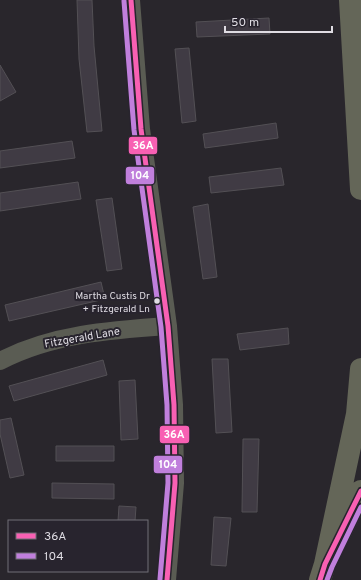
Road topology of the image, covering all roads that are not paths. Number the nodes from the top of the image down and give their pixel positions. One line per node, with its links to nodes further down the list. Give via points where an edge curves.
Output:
1 (131, 0): 4 (street, via 141,129)
2 (350, 0): 3 (main road)
3 (361, 189)
4 (168, 326): 5 (street, Fitzgerald Lane, via 104,330 47,341); 9 (street, via 175,438 172,528)
5 (0, 361)
6 (361, 369): 8 (main road, via 357,414)
7 (361, 491): 8 (main road)
8 (323, 572)
9 (167, 580)

